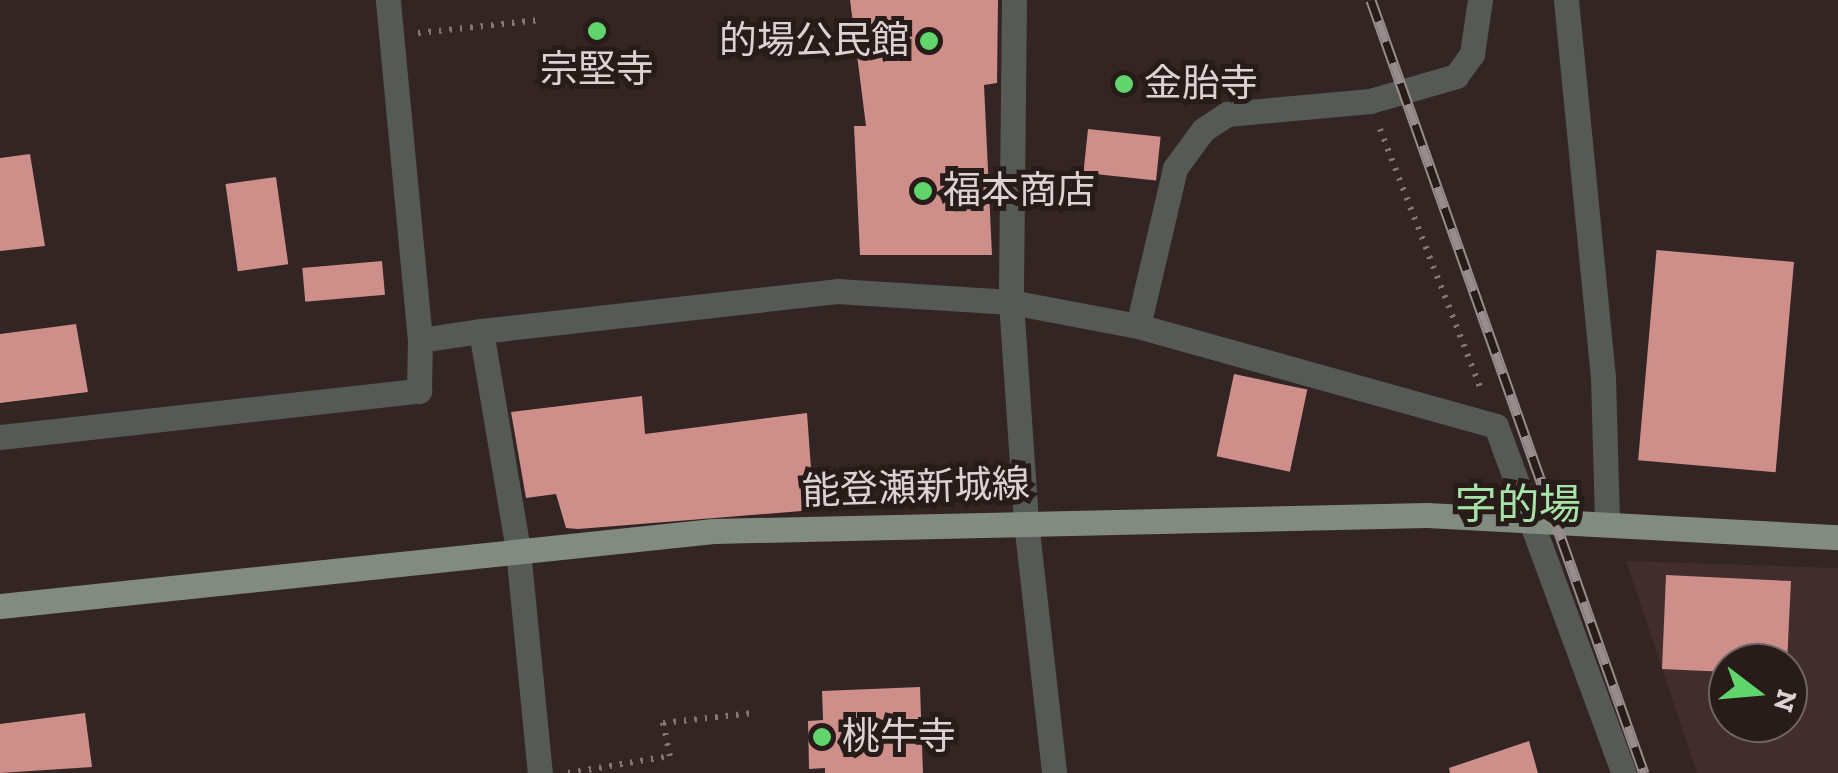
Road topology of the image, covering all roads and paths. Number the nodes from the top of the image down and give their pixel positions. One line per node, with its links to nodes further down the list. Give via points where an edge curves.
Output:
1 (388, 0): 6 (street)
2 (1014, 0): 8 (street)
3 (1480, 0): 7 (street, via 1472,54 1456,76)
4 (1566, 0): 16 (street, via 1604,377)
5 (540, 20): 6 (path)
6 (392, 36): 11 (street)
7 (1370, 101): 9 (street, via 1227,114 1202,130 1174,168); 12 (path)
8 (1010, 302): 9 (street); 10 (street, via 838,291); 15 (street)
9 (1138, 326): 12 (street)
10 (481, 332): 11 (street); 18 (street)
11 (420, 340): 13 (street, via 419,391)
12 (1496, 426): 14 (street)
13 (0, 437)
14 (1529, 520): 15 (main road, 能登瀬新城線); 16 (main road, 能登瀬新城線); 24 (street)
15 (1026, 522): 18 (main road, 能登瀬新城線, via 713,531); 23 (street)
16 (1608, 522): 17 (main road, 能登瀬新城線)
17 (1838, 537)
18 (518, 550): 19 (main road, 能登瀬新城線); 21 (street)
19 (0, 606)
20 (753, 713): 22 (path, via 664,723 670,756)
21 (540, 773)
22 (566, 773)
23 (1054, 773)
24 (1624, 773)

